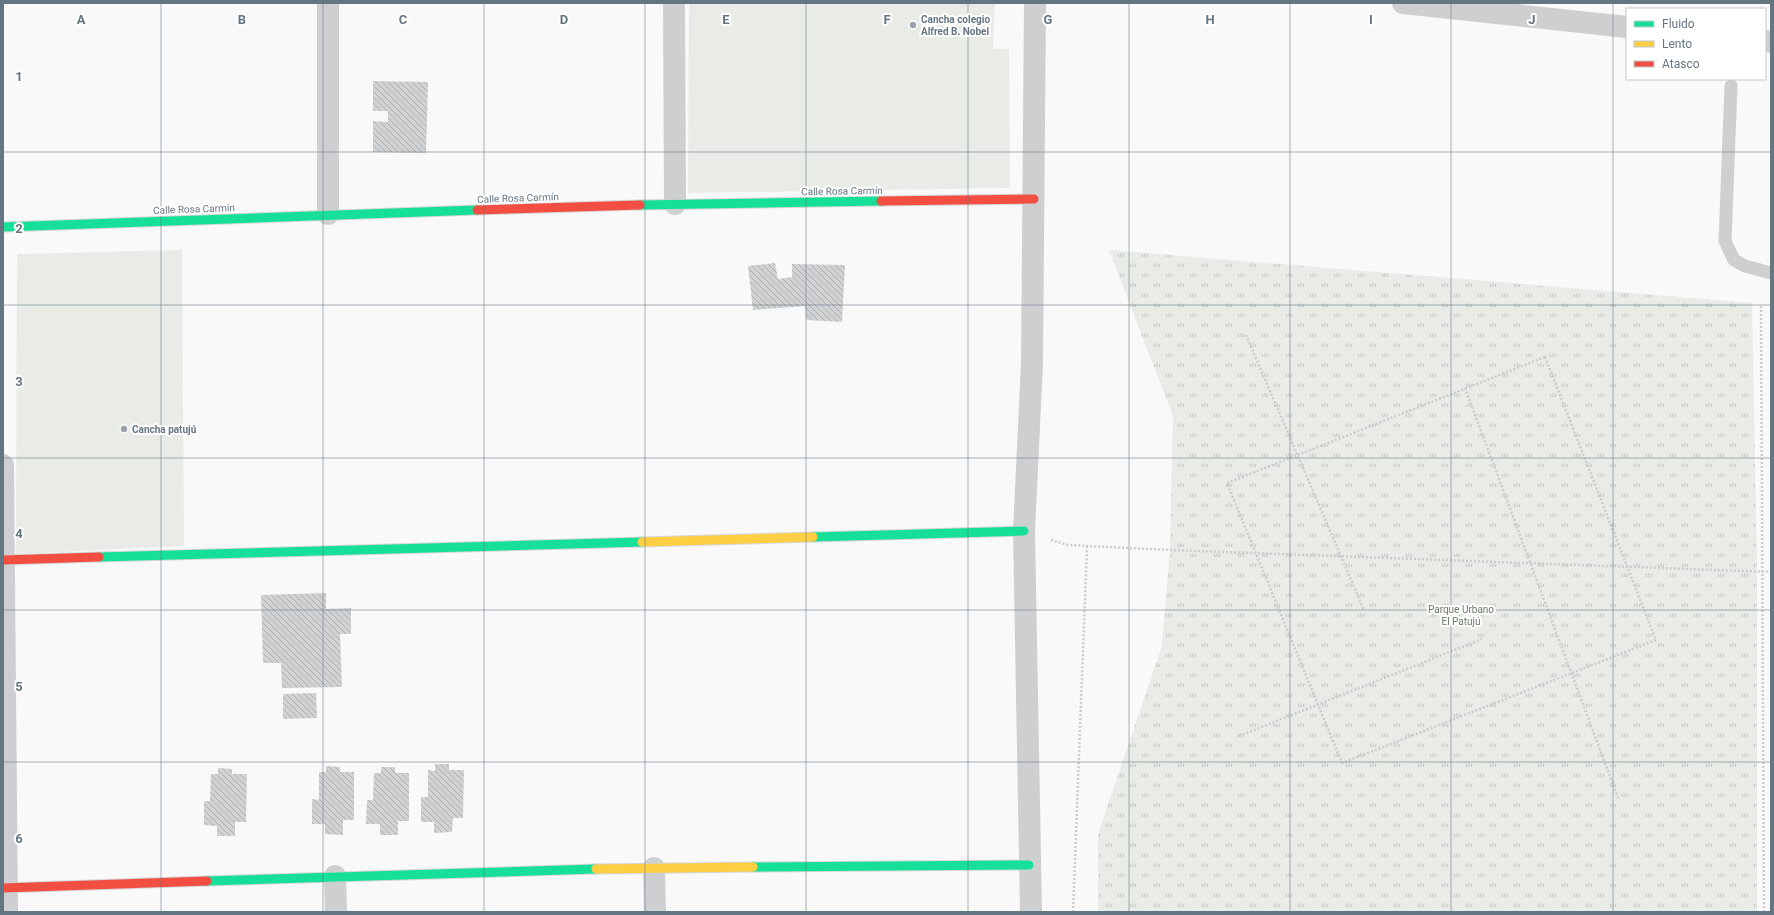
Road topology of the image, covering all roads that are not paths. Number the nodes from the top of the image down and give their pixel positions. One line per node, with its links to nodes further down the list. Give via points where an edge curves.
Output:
1 (328, 3): 9 (street)
2 (674, 3): 8 (street)
3 (1035, 3): 7 (street)
4 (1403, 3): 5 (street)
5 (1626, 27)
6 (1731, 86): 11 (lane, via 1725,241 1734,260 1745,266)
7 (1034, 199): 8 (street, Calle Rosa Carmín); 13 (street, via 1032,363)
8 (675, 204): 9 (street, Calle Rosa Carmín)
9 (328, 214): 10 (street, Calle Rosa Carmín)
10 (3, 227)
11 (1771, 273)
12 (3, 465): 14 (street)
13 (1024, 531): 14 (street); 15 (street)
14 (4, 560): 18 (street)
15 (1029, 865): 16 (street); 22 (street)
16 (654, 868): 17 (street); 21 (street)
17 (335, 876): 18 (street); 20 (street)
18 (5, 888): 19 (street)
19 (7, 912)
20 (336, 912)
21 (655, 912)
22 (1032, 912)

